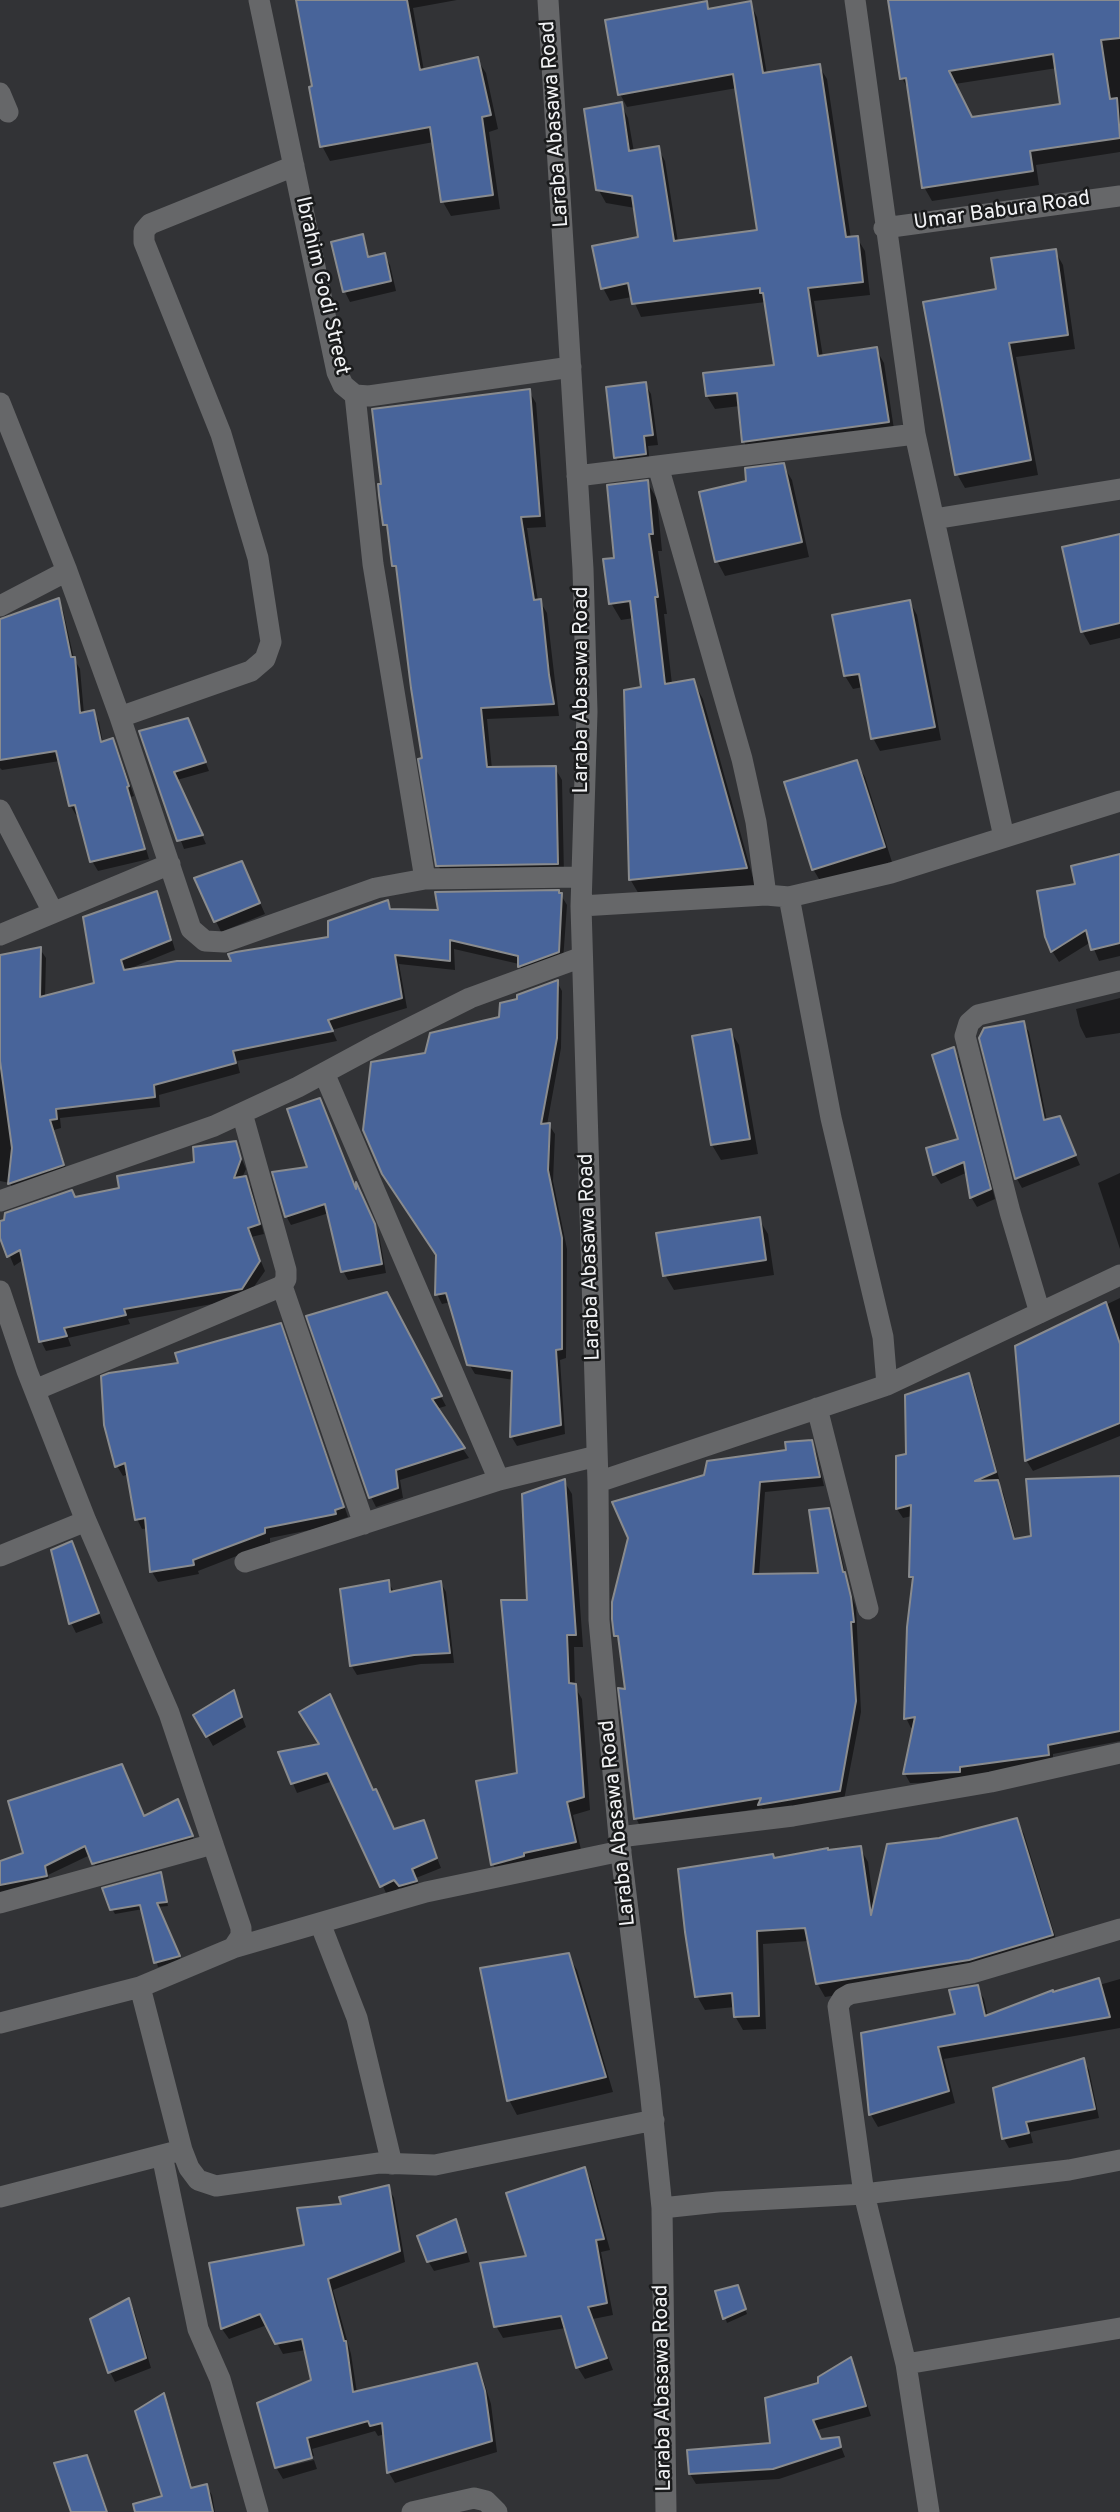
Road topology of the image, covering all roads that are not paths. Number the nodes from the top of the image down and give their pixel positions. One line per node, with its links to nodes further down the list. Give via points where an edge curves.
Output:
1 (260, 0): 4 (street, Ibrahim Godi Street)
2 (548, 0): 7 (street, Laraba Abasawa Road)
3 (855, 0): 6 (street)
4 (294, 166): 8 (street, Ibrahim Godi Street, via 337,372); 17 (street, via 150,224 144,231 144,242 221,435 258,558 271,642 265,659 251,671)
5 (1120, 196): 6 (street, Umar Babura Road)
6 (884, 228): 10 (street)
7 (571, 367): 8 (street, Ibrahim Godi Street); 12 (street, Laraba Abasawa Road)
8 (355, 395): 23 (street, via 373,564)
9 (0, 403): 15 (street)
10 (915, 434): 11 (street); 14 (street)
11 (658, 466): 12 (street); 24 (street, via 742,759)
12 (577, 475): 22 (street, Laraba Abasawa Road, via 587,712)
13 (1120, 489): 14 (street)
14 (934, 519): 20 (street)
15 (67, 571): 16 (street); 17 (street)
16 (0, 606)
17 (120, 717): 21 (street)
18 (1120, 801): 20 (street)
19 (0, 810): 27 (street)
20 (1004, 837): 25 (street, via 891,873)
21 (170, 864): 23 (street, via 191,929 205,941 224,942 376,888); 27 (street)
22 (582, 877): 23 (street); 26 (street, Laraba Abasawa Road)
23 (425, 879)
24 (766, 895): 25 (street); 26 (street)
25 (789, 897): 38 (street, via 831,1118 883,1337)
26 (581, 906): 29 (street, Laraba Abasawa Road)
27 (53, 912): 28 (street)
28 (0, 935)
29 (582, 957): 31 (street, via 470,998); 41 (street, Laraba Abasawa Road)
30 (1120, 981): 37 (street, via 978,1015 965,1036)
31 (324, 1073): 32 (street); 42 (street)
32 (242, 1113): 33 (street); 35 (street, via 286,1270)
33 (0, 1201)
34 (1120, 1275): 37 (street)
35 (282, 1286): 39 (street); 45 (street)
36 (0, 1291): 39 (street)
37 (1040, 1313): 38 (street)
38 (887, 1385): 40 (street)
39 (35, 1390): 44 (street)
40 (817, 1408): 43 (street); 48 (street)
41 (597, 1456): 42 (street); 43 (street, Laraba Abasawa Road)
42 (499, 1480): 45 (street)
43 (598, 1482): 51 (street, Laraba Abasawa Road, via 599,1620)
44 (86, 1521): 46 (street); 50 (street, via 169,1713)
45 (364, 1524): 47 (street)
46 (0, 1556)
47 (245, 1562)
48 (868, 1609)
49 (1120, 1753): 51 (street, via 991,1782)
50 (213, 1844): 52 (street); 55 (street, via 241,1928)
51 (620, 1844): 53 (street); 58 (street, Laraba Abasawa Road)
52 (0, 1903)
53 (320, 1923): 55 (street); 61 (street, via 357,2018)
54 (1120, 1929): 62 (street, via 972,1973 843,1998 838,2016)
55 (233, 1948): 56 (street)
56 (140, 1987): 57 (street); 59 (street)
57 (0, 2022)
58 (653, 2120): 61 (street, via 435,2165); 64 (street, Laraba Abasawa Road)
59 (172, 2153): 61 (street, via 198,2180 216,2186); 63 (street); 67 (street, via 198,2329 220,2379)
60 (1120, 2160): 62 (street)
61 (392, 2164)
62 (864, 2194): 64 (street); 66 (street)
63 (0, 2197)
64 (662, 2208): 70 (street, Laraba Abasawa Road)
65 (1120, 2328): 66 (street)
66 (906, 2364): 71 (street)
67 (258, 2512)
68 (412, 2512): 69 (street, via 474,2498)
69 (497, 2512)
70 (666, 2512)
71 (929, 2512)

